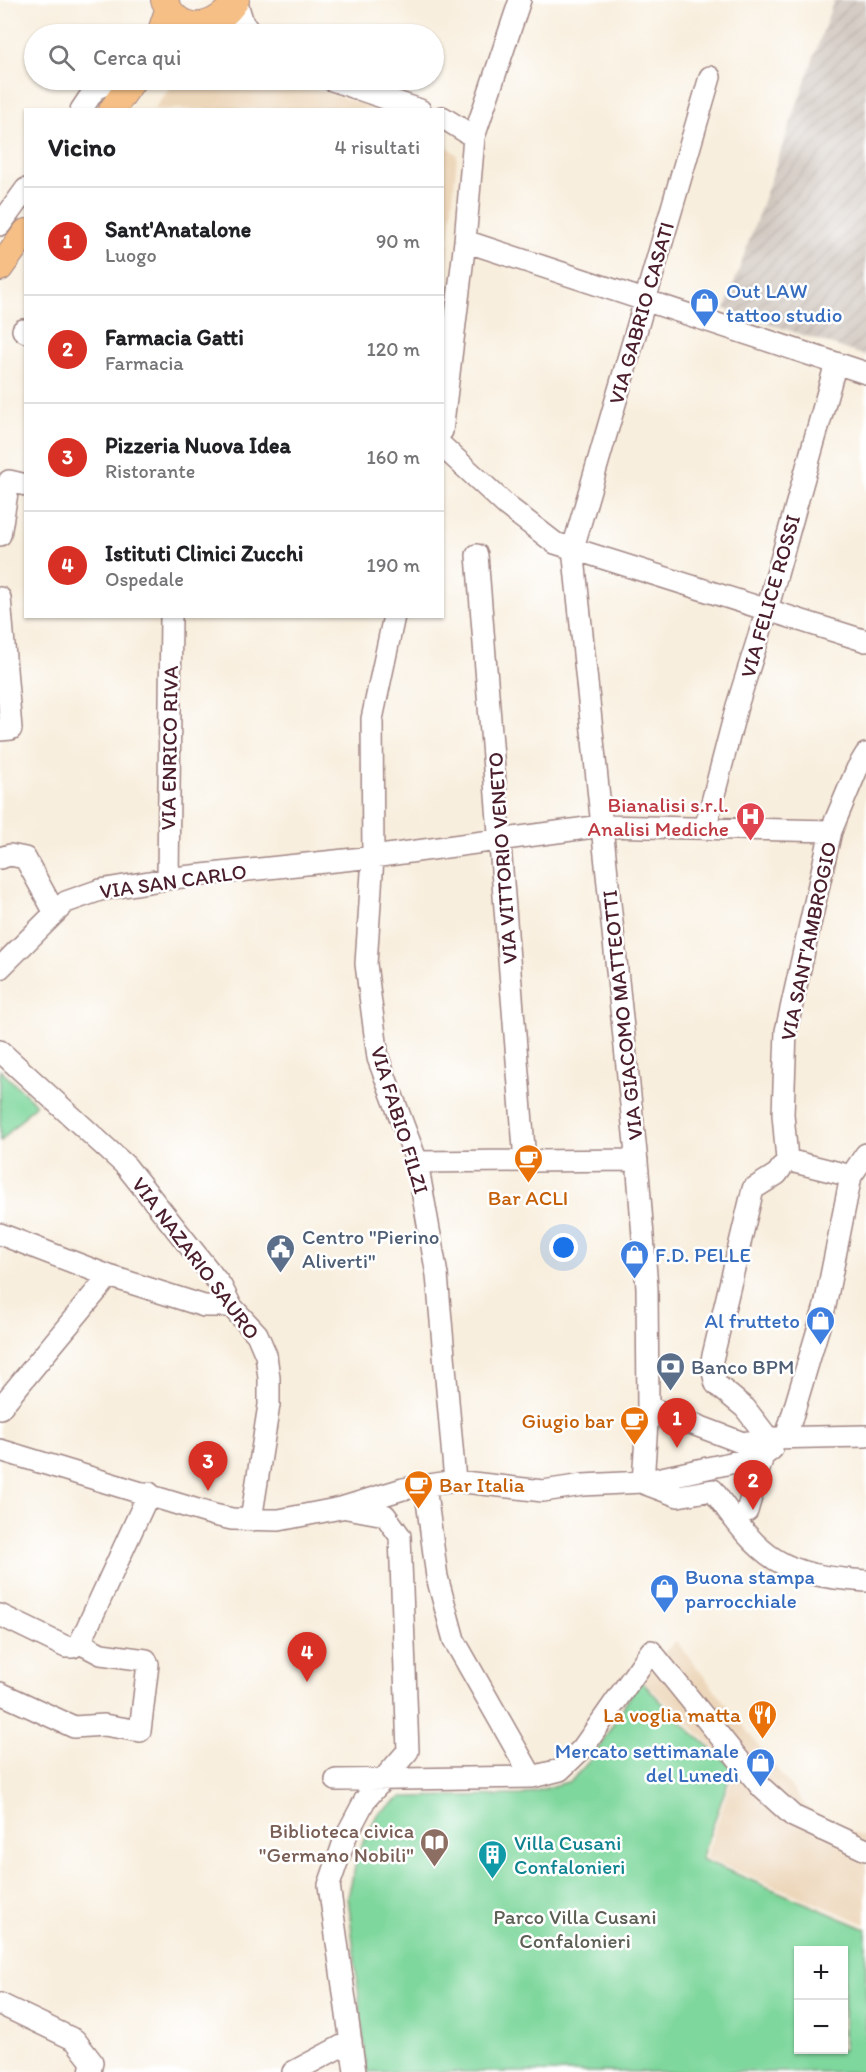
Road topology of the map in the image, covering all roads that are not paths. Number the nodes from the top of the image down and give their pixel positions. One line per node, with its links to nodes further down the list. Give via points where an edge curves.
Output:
1 (236, 0): 4 (main road, via 227,14); 9 (street)
2 (520, 0): 18 (street)
3 (166, 5): 5 (main road); 6 (main road)
4 (215, 22): 7 (main road); 8 (street)
5 (162, 24)
6 (179, 24)
7 (206, 24)
8 (221, 24)
9 (244, 24)
10 (710, 77): 24 (street, VIA GABRIO CASATI)
11 (94, 90): 14 (street)
12 (126, 90): 15 (main road)
13 (361, 90): 16 (street)
14 (82, 108)
15 (113, 108)
16 (414, 108)
17 (444, 118): 18 (street)
18 (474, 137): 22 (street)
19 (24, 192): 20 (street)
20 (0, 225)
21 (24, 235): 23 (main road)
22 (465, 241): 24 (street); 27 (street)
23 (0, 268)
24 (645, 300): 25 (street); 31 (street, VIA GABRIO CASATI)
25 (836, 363): 26 (street); 34 (street, VIA FELICE ROSSI)
26 (866, 373)
27 (444, 420)
28 (444, 448): 31 (street, via 537,531 555,543)
29 (17, 483): 30 (street)
30 (0, 535)
31 (573, 548): 34 (street); 40 (street, VIA GIACOMO MATTEOTTI)
32 (477, 555): 43 (street, VIA VITTORIO VENETO)
33 (0, 598): 38 (street)
34 (767, 609): 37 (street); 41 (street, VIA FELICE ROSSI)
35 (171, 618): 46 (street, VIA ENRICO RIVA)
36 (394, 618): 44 (street, VIA FABIO FILZI, via 372,719)
37 (866, 641)
38 (6, 730)
39 (866, 754): 42 (street, VIA SANT'AMBROGIO)
40 (601, 826): 41 (street, VIA SAN CARLO); 43 (street, VIA SAN CARLO); 51 (street, VIA GIACOMO MATTEOTTI)
41 (705, 829): 42 (street, VIA SAN CARLO)
42 (831, 831): 52 (street, VIA SANT'AMBROGIO, via 786,1031 783,1114)
43 (501, 840): 44 (street, VIA SAN CARLO); 53 (street, VIA VITTORIO VENETO)
44 (374, 857): 46 (street, VIA SAN CARLO); 54 (street, VIA FABIO FILZI, via 366,964 378,1058)
45 (0, 858): 47 (street, via 25,858)
46 (168, 879): 47 (street, VIA SAN CARLO, via 100,890 66,902)
47 (55, 913): 48 (street, VIA SAN CARLO)
48 (0, 968)
49 (0, 1051): 58 (street, VIA NAZARIO SAURO, via 126,1166 221,1286)
50 (866, 1154): 55 (street)
51 (637, 1160): 53 (street); 59 (street, VIA GIACOMO MATTEOTTI, via 647,1288)
52 (787, 1160): 55 (street); 62 (street, via 777,1174 753,1189 711,1364 716,1384 751,1414)
53 (525, 1161): 54 (street)
54 (417, 1162): 64 (street, VIA FABIO FILZI, via 437,1275)
55 (851, 1176): 62 (street, via 825,1306)
56 (0, 1234): 57 (street)
57 (109, 1276): 58 (street, via 204,1306); 60 (street)
58 (231, 1306): 72 (street, VIA NAZARIO SAURO, via 257,1334 266,1355 269,1378 269,1405)
59 (648, 1407): 62 (street, via 743,1443); 65 (street, VIA GIACOMO MATTEOTTI)
60 (0, 1408)
61 (866, 1436): 62 (street)
62 (773, 1444): 65 (street); 70 (street)
63 (0, 1450): 68 (street)
64 (455, 1481): 65 (street, via 543,1491); 66 (street)
65 (643, 1482): 73 (street, via 678,1496 713,1490 743,1533 786,1567 826,1579)
66 (425, 1485): 67 (street); 77 (street, via 437,1576 453,1640)
67 (403, 1489): 69 (street); 71 (street)
68 (149, 1493): 72 (street, via 214,1515); 75 (street)
69 (341, 1508): 71 (street); 72 (street, via 279,1520)
70 (747, 1511)
71 (385, 1515): 79 (street, via 402,1546 408,1751)
72 (251, 1520)
73 (866, 1581)
74 (0, 1615): 75 (street, via 66,1647)
75 (80, 1644): 76 (street, via 101,1654 146,1660 140,1731 104,1725 74,1727)
76 (0, 1693)
77 (532, 1777): 79 (street); 80 (street, via 560,1770 582,1749 651,1651 761,1787 793,1816)
78 (336, 1780): 79 (street)
79 (384, 1780): 82 (street, via 365,1800 346,1836 329,1885)
80 (866, 1850)
81 (0, 2004): 83 (street, via 75,2040 92,2062)
82 (351, 2041): 84 (street); 85 (street)
83 (90, 2072)
84 (293, 2072)
85 (355, 2072)

